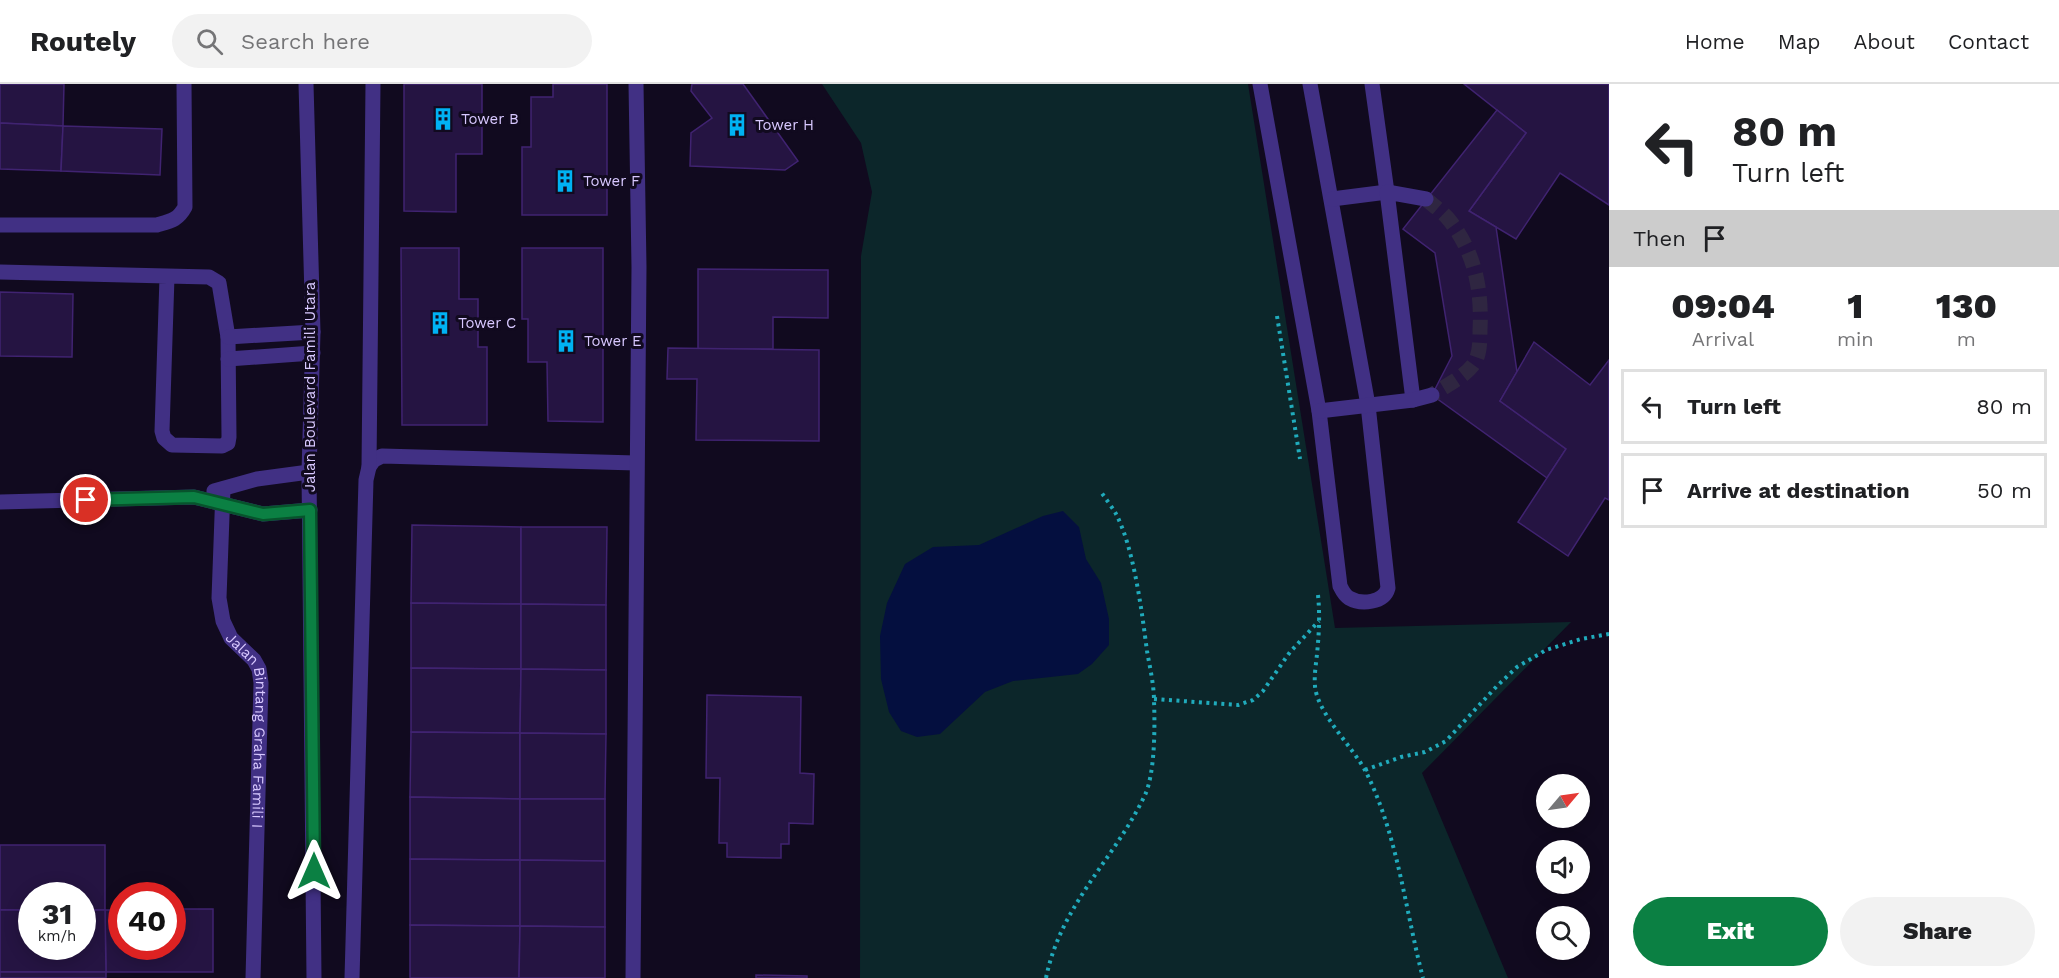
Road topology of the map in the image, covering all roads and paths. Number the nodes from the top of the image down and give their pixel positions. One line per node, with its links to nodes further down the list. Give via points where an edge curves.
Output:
1 (184, 84): 11 (street, via 185,207 174,221 157,225)
2 (306, 84): 14 (street, Jalan Boulevard Famili Utara)
3 (373, 84): 23 (street)
4 (636, 84): 22 (street)
5 (1260, 84): 21 (street)
6 (1310, 84): 9 (street)
7 (1372, 84): 8 (street)
8 (1387, 192): 9 (street); 10 (street); 19 (street)
9 (1332, 199): 20 (street)
10 (1426, 199)
11 (0, 225)
12 (0, 272): 13 (street)
13 (167, 277): 15 (street, via 209,278 219,283); 17 (street, via 162,431 168,443 228,443)
14 (313, 332): 15 (street); 16 (street, Jalan Boulevard Famili Utara)
15 (228, 337): 17 (street)
16 (313, 353): 17 (street); 24 (street, Jalan Boulevard Famili Utara)
17 (228, 359)
18 (1432, 395): 19 (street)
19 (1413, 400): 20 (street)
20 (1368, 405): 21 (street); 21 (street, via 1388,588 1381,599 1361,602 1349,598 1340,586)
21 (1319, 411)
22 (636, 463): 23 (street, via 382,456); 36 (street)
23 (369, 467): 35 (street)
24 (309, 472): 26 (street, via 257,479); 28 (street, Jalan Boulevard Famili Utara)
25 (1101, 492): 31 (path, via 1117,515 1128,549)
26 (223, 496): 27 (street); 28 (street, via 263,514); 33 (street, Jalan Bintang Graha Famili I, via 219,598 223,621 231,638 254,660 261,683)
27 (0, 502)
28 (310, 510): 34 (street, Jalan Boulevard Famili Utara)
29 (1320, 620): 31 (path, via 1253,700 1238,705)
30 (1609, 634): 32 (path, via 1546,650 1517,667 1446,741 1425,752)
31 (1154, 699): 37 (path, via 1153,759 1146,794 1062,926)
32 (1365, 770)
33 (253, 978)
34 (314, 978)
35 (352, 978)
36 (633, 978)
37 (1046, 978)

